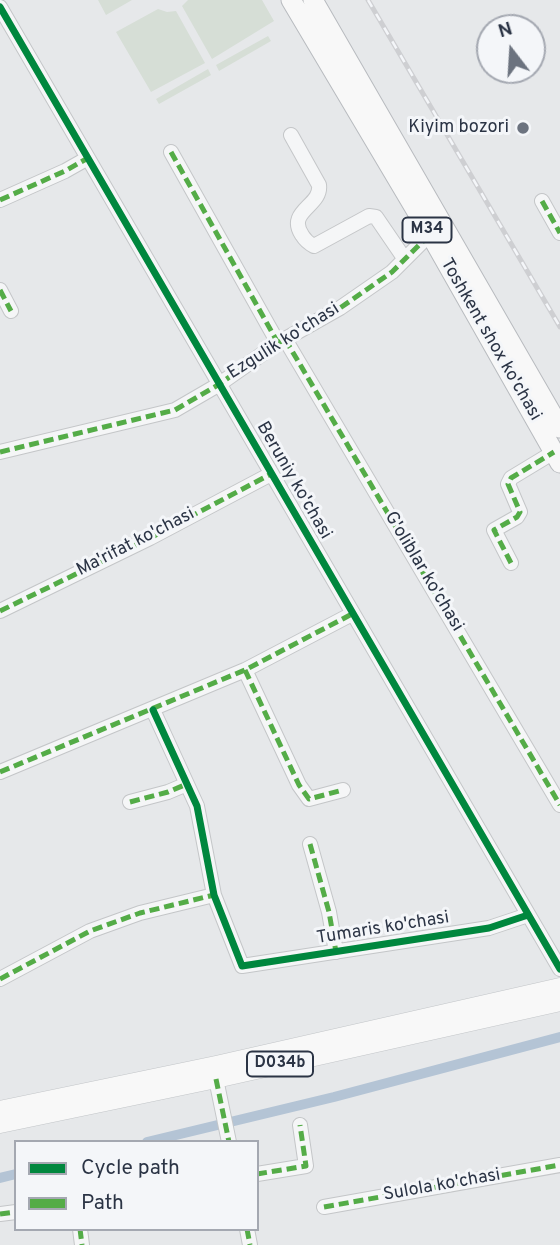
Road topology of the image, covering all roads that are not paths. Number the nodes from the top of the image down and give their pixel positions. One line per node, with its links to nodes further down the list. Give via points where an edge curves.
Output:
1 (291, 0): 10 (highway, Toshkent shox ko'chasi / M34)
2 (313, 0): 16 (highway, Toshkent shox ko'chasi / M34)
3 (2, 15): 6 (street, Beruniy ko'chasi)
4 (291, 135): 11 (street, via 320,190 297,220 307,243 314,246 376,216)
5 (171, 152): 14 (street, G'oliblar ko'chasi)
6 (88, 158): 7 (street); 15 (street, Beruniy ko'chasi)
7 (0, 200)
8 (542, 201): 9 (street)
9 (560, 233)
10 (430, 234): 11 (street, Ezgulik ko'chasi); 18 (highway, Toshkent shox ko'chasi / M34)
11 (404, 258): 14 (street, Ezgulik ko'chasi, via 392,272 340,308)
12 (0, 290): 13 (street)
13 (11, 310)
14 (281, 341): 15 (street, Ezgulik ko'chasi); 29 (street, G'oliblar ko'chasi)
15 (218, 385): 17 (street, Ezgulik ko'chasi, via 175,410); 19 (street, Beruniy ko'chasi)
16 (560, 429)
17 (0, 452)
18 (557, 457): 20 (street, via 511,478 508,484 520,512 494,530)
19 (271, 474): 21 (street, Ma'rifat ko'chasi); 22 (street, Beruniy ko'chasi)
20 (511, 563)
21 (0, 611)
22 (352, 614): 23 (street); 32 (street, Beruniy ko'chasi)
23 (245, 670): 24 (street); 27 (street, via 309,799)
24 (153, 710): 25 (street); 26 (street)
25 (0, 772)
26 (187, 784): 28 (street); 31 (street, via 197,806)
27 (343, 790)
28 (130, 802)
29 (560, 805)
30 (310, 844): 33 (street)
31 (214, 895): 33 (street, Tumaris ko'chasi, via 242,966); 35 (street, via 90,931)
32 (528, 915): 33 (street, Tumaris ko'chasi, via 489,928); 34 (street, Beruniy ko'chasi)
33 (336, 952)
34 (560, 969)
35 (0, 979)
36 (560, 987): 39 (main road, D034b)
37 (560, 1002): 38 (main road, D034b)
38 (216, 1079): 40 (main road, D034b); 42 (street)
39 (0, 1110)
40 (0, 1124)
41 (300, 1125): 44 (street, via 306,1166)
42 (229, 1140)
43 (560, 1165): 45 (street, Sulola ko'chasi)
44 (259, 1174)
45 (324, 1207)

